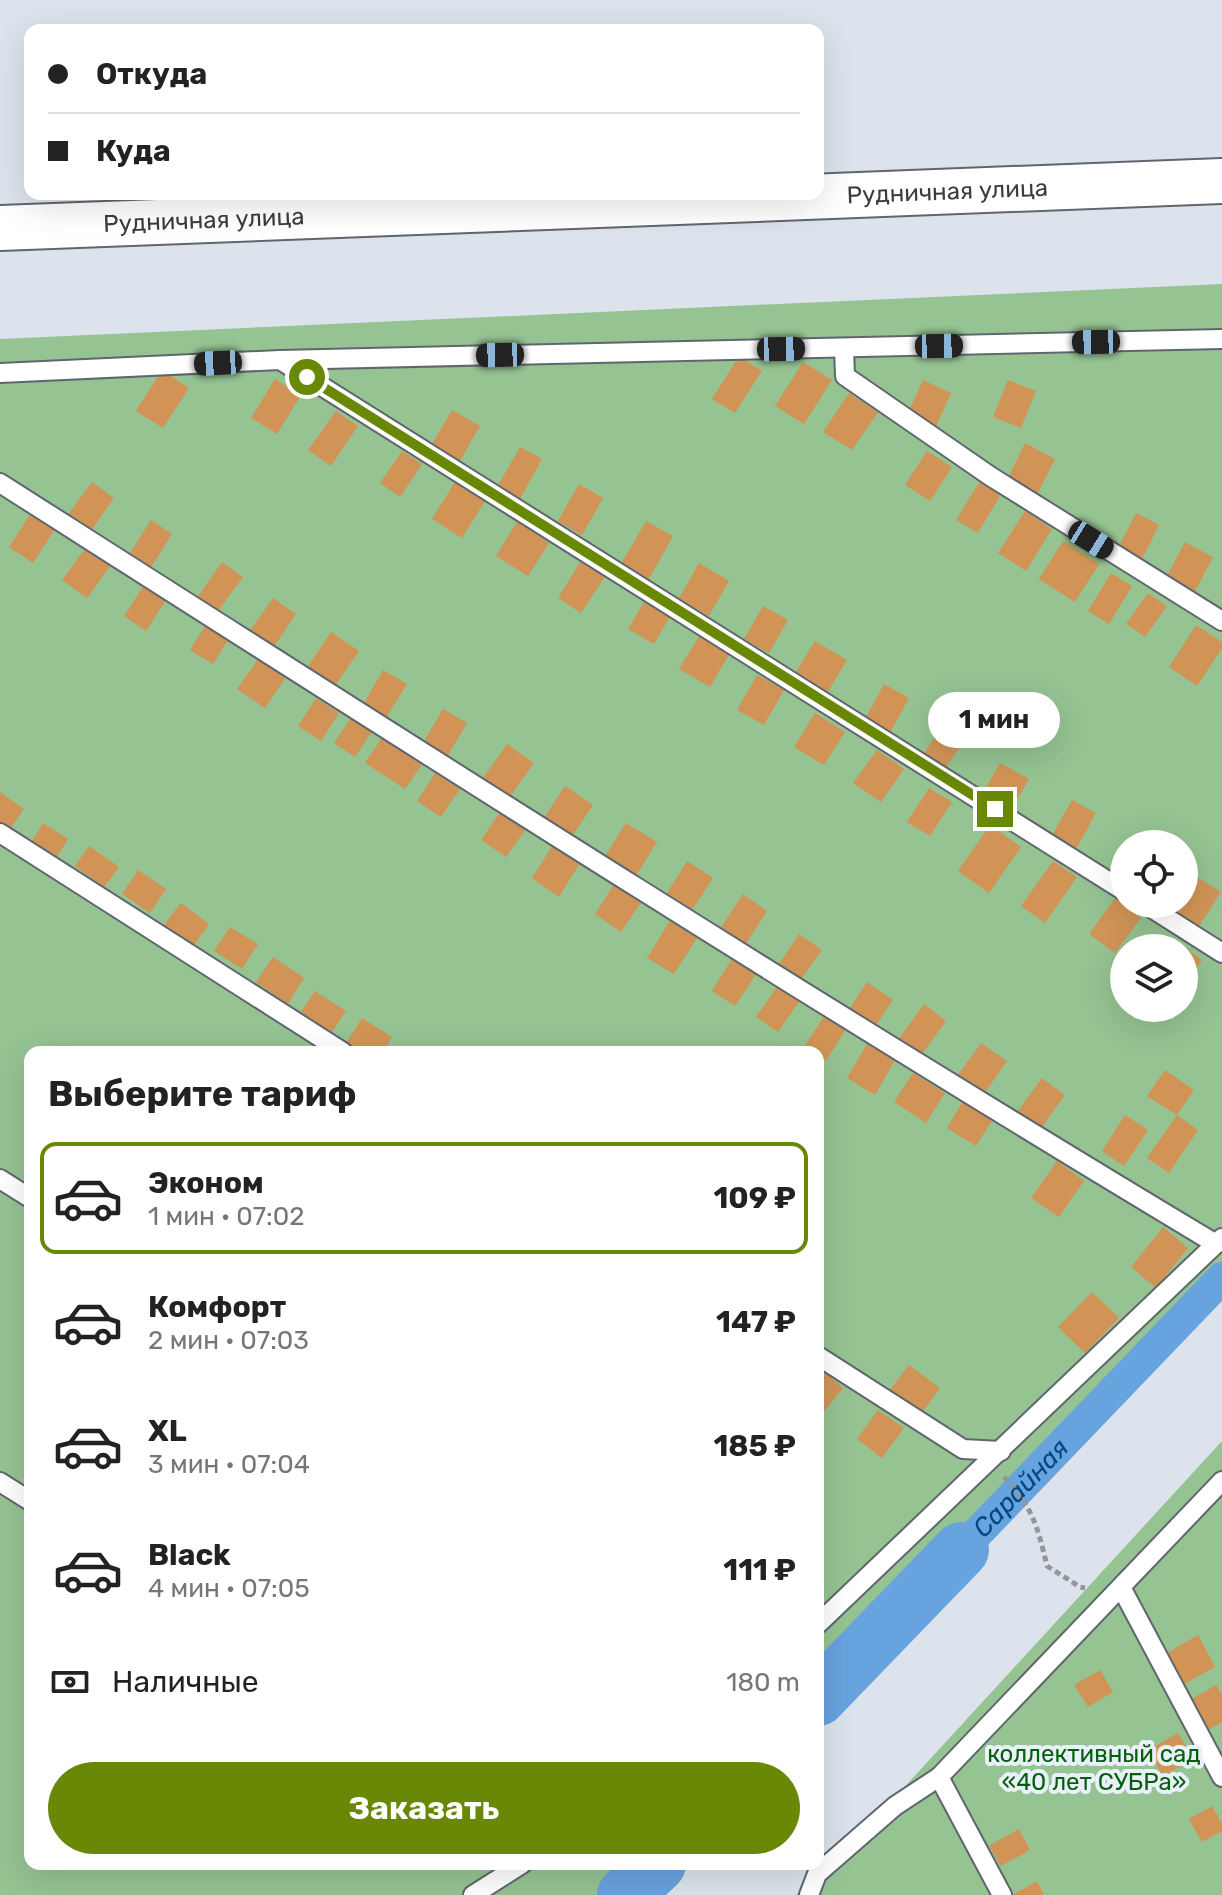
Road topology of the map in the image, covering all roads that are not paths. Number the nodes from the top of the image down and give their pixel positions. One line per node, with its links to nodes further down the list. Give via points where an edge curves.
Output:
1 (1222, 181): 2 (highway, Рудничная улица)
2 (824, 196)
3 (728, 200): 4 (highway, Рудничная улица)
4 (0, 228)
5 (1222, 339): 6 (lane)
6 (844, 348): 7 (lane); 10 (lane, via 845,376 990,476)
7 (280, 360): 8 (lane); 12 (lane)
8 (0, 373)
9 (0, 483): 18 (lane, via 1009,1120)
10 (1222, 621)
11 (0, 833): 15 (lane)
12 (1110, 882)
13 (1167, 918): 14 (lane)
14 (1222, 953)
15 (334, 1046)
16 (0, 1179): 17 (lane)
17 (24, 1194)
18 (1219, 1241): 20 (lane)
19 (824, 1360): 20 (lane, via 963,1449)
20 (1001, 1451): 25 (lane)
21 (1222, 1481): 24 (lane)
22 (0, 1482): 23 (lane)
23 (24, 1497)
24 (1122, 1589): 26 (lane); 27 (lane)
25 (824, 1618)
26 (939, 1777): 28 (lane, via 895,1806); 33 (lane)
27 (1222, 1777)
28 (824, 1868)
29 (513, 1870): 31 (lane)
30 (822, 1870): 32 (lane)
31 (473, 1895)
32 (809, 1895)
33 (1002, 1895)

